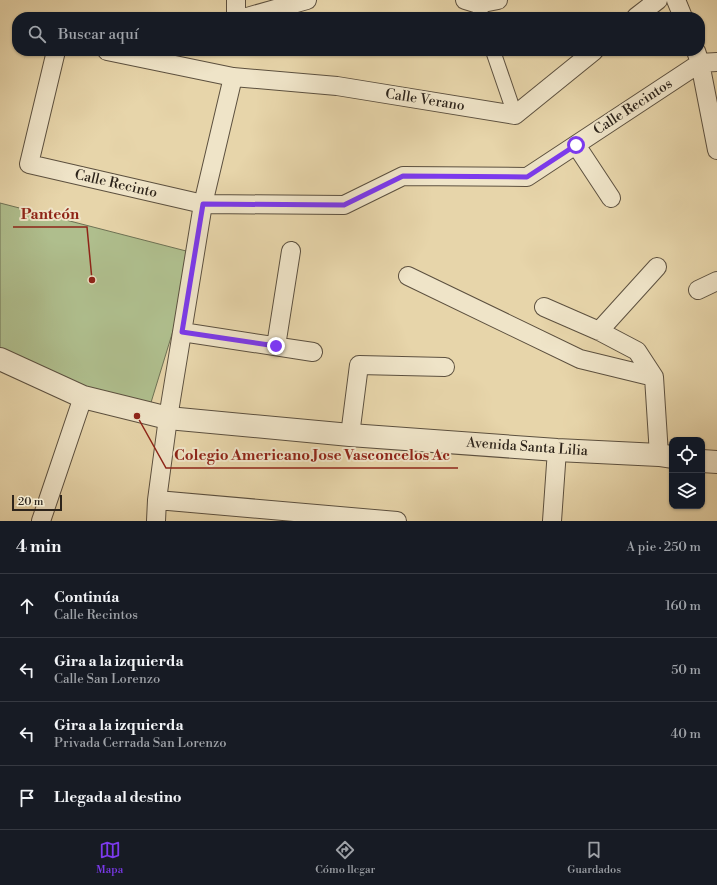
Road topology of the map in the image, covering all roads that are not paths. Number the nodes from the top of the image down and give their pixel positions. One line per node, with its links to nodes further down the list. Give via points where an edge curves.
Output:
1 (236, 0): 7 (street)
2 (307, 0): 8 (street)
3 (498, 0): 6 (street)
4 (658, 0): 9 (street)
5 (676, 0): 10 (street)
6 (475, 5)
7 (236, 12)
8 (265, 12)
9 (642, 12)
10 (681, 12)
11 (55, 56): 21 (street, Calle Recinto, via 29,164)
12 (131, 56): 16 (street, Calle Verano)
13 (495, 56): 17 (street)
14 (588, 56): 17 (street)
15 (704, 59): 18 (street, Calle Recintos); 19 (street)
16 (233, 77): 17 (street, Calle Verano, via 337,86); 21 (street)
17 (515, 115)
18 (576, 145): 20 (street); 21 (street, Calle Recintos, via 527,177 403,176 344,205)
19 (717, 150)
20 (611, 198)
21 (203, 204): 29 (street)
22 (291, 250): 30 (street)
23 (657, 267): 28 (street)
24 (408, 276): 34 (street, via 580,359)
25 (717, 281): 26 (street)
26 (698, 290)
27 (544, 307): 28 (street)
28 (599, 331): 34 (street, via 637,351)
29 (182, 332): 30 (street); 36 (street)
30 (276, 346): 31 (street)
31 (313, 352)
32 (0, 359): 35 (street, Avenida Santa Lilia)
33 (445, 367): 37 (street, via 359,365)
34 (654, 377): 39 (street)
35 (83, 397): 36 (street, Avenida Santa Lilia); 43 (street)
36 (168, 418): 37 (street, Avenida Santa Lilia); 42 (street)
37 (350, 435): 38 (street, Avenida Santa Lilia)
38 (557, 450): 39 (street, Avenida Santa Lilia); 46 (street)
39 (666, 456)
40 (705, 461): 41 (street)
41 (717, 462)
42 (157, 500): 44 (street); 45 (street)
43 (41, 521)
44 (156, 521)
45 (397, 521)
46 (552, 521)

